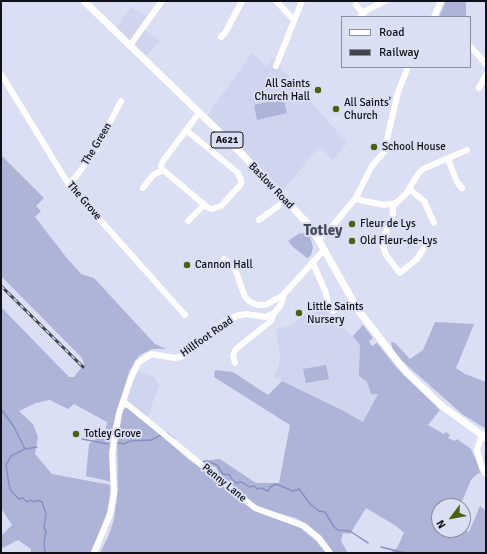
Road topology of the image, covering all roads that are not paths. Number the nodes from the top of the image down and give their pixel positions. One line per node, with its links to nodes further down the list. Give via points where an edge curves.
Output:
1 (84, 1): 13 (main road, Baslow Road / A621)
2 (162, 1): 13 (street)
3 (242, 1): 12 (street)
4 (276, 1): 11 (street)
5 (302, 1): 11 (street)
6 (384, 1): 9 (street)
7 (441, 1): 10 (street)
8 (356, 5): 9 (street)
9 (361, 15)
10 (434, 16)
11 (294, 20): 16 (street)
12 (221, 37)
13 (130, 44): 22 (main road, Baslow Road / A621)
14 (471, 47): 15 (street)
15 (486, 64)
16 (276, 66)
17 (408, 68): 31 (street, via 398,92 384,152 372,166)
18 (1, 74): 27 (street, The Grove)
19 (486, 75): 20 (street)
20 (479, 88)
21 (121, 101): 27 (street, The Green, via 95,152)
22 (199, 113): 23 (street); 32 (main road, Baslow Road / A621, via 239,151)
23 (186, 130): 26 (street, via 163,160); 34 (street, via 238,173 242,180 240,186 221,206 212,209)
24 (467, 150): 25 (street)
25 (448, 159): 29 (street); 30 (street, via 423,169)
26 (163, 170): 28 (street, via 153,175); 34 (street)
27 (69, 185): 46 (street, The Grove)
28 (143, 188)
29 (462, 188)
30 (409, 189): 33 (street, via 403,198); 37 (street, via 424,201)
31 (355, 199): 33 (street, via 384,205); 38 (street, via 330,229)
32 (285, 201): 35 (street); 38 (main road, Baslow Road / A621, via 308,224)
33 (393, 204): 39 (street, via 393,214 382,243 386,255 400,273 417,259)
34 (204, 205): 36 (street)
35 (259, 220)
36 (188, 221)
37 (434, 223)
38 (318, 239): 40 (main road, Baslow Road / A621)
39 (424, 248)
40 (324, 250): 42 (street); 49 (main road, Baslow Road / A621, via 358,310 406,372 442,406)
41 (224, 259): 43 (street, via 235,269 245,297 250,302 266,305)
42 (313, 263): 43 (street); 44 (street, via 326,293 328,305)
43 (284, 294): 45 (street, via 280,306)
44 (333, 311)
45 (274, 313): 47 (street, via 271,321 236,349 233,356); 48 (street, Hillfoot Road, via 265,317 246,314 236,316 180,357 151,354 146,356 138,363)
46 (185, 315)
47 (235, 363)
48 (123, 401): 51 (street, Hillfoot Road, via 112,453 114,495 110,514); 52 (street, Penny Lane, via 255,508 304,526 319,538)
49 (484, 437): 50 (street, via 477,450)
50 (486, 474)
51 (94, 553)
52 (330, 553)

